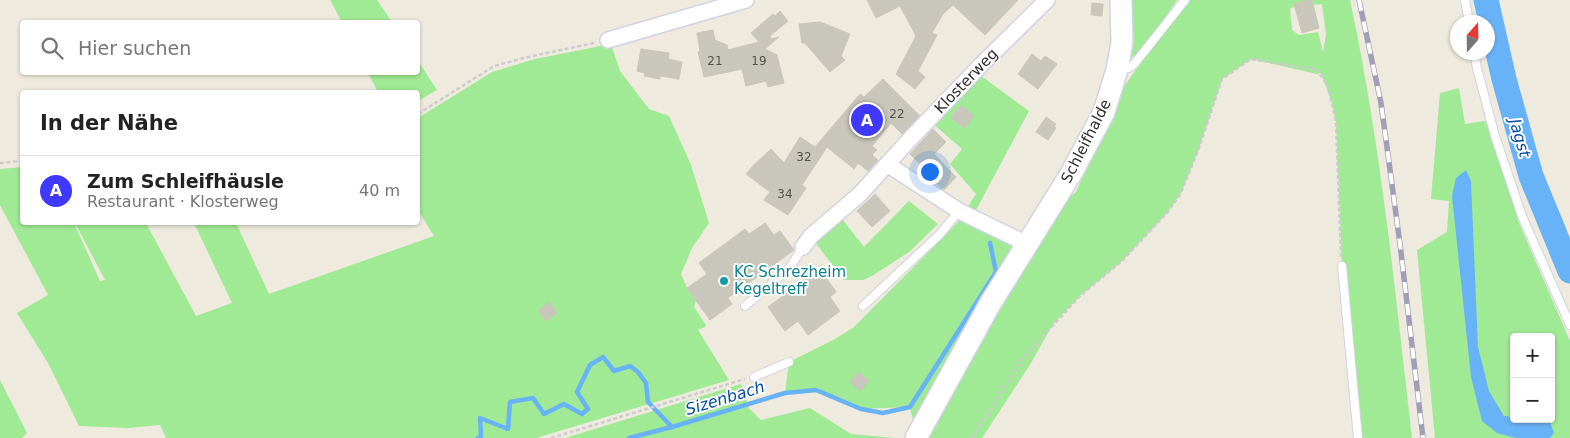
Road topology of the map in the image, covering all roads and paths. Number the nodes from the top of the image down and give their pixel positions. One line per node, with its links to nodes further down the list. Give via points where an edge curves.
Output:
1 (746, 0): 7 (street)
2 (1047, 0): 13 (street, Klosterweg)
3 (1121, 0): 9 (main road, Schleifhalde, via 1122,42)
4 (1185, 0): 9 (lane, via 1135,63)
5 (1465, 0): 6 (lane)
6 (1467, 15)
7 (608, 40): 10 (path, via 494,66)
8 (1476, 60): 20 (lane, via 1495,136 1522,216)
9 (1117, 70): 15 (main road, Schleifhalde, via 1104,112 1072,172)
10 (420, 113)
11 (20, 161): 12 (path)
12 (0, 162)
13 (887, 164): 14 (street); 16 (street, Klosterweg)
14 (959, 211): 15 (street); 19 (lane, via 940,234)
15 (1027, 244): 24 (main road, Schleifhalde)
16 (803, 247): 18 (lane, via 789,268)
17 (1342, 266): 25 (path, via 1336,122 1328,86 1317,70 1251,59 1222,79 1181,192 1167,212 1121,262 1080,295 1023,358); 26 (lane)
18 (745, 306)
19 (863, 306)
20 (1570, 325)
21 (789, 362): 22 (lane)
22 (754, 377): 23 (path)
23 (551, 438)
24 (916, 438)
25 (972, 438)
26 (1358, 438)

